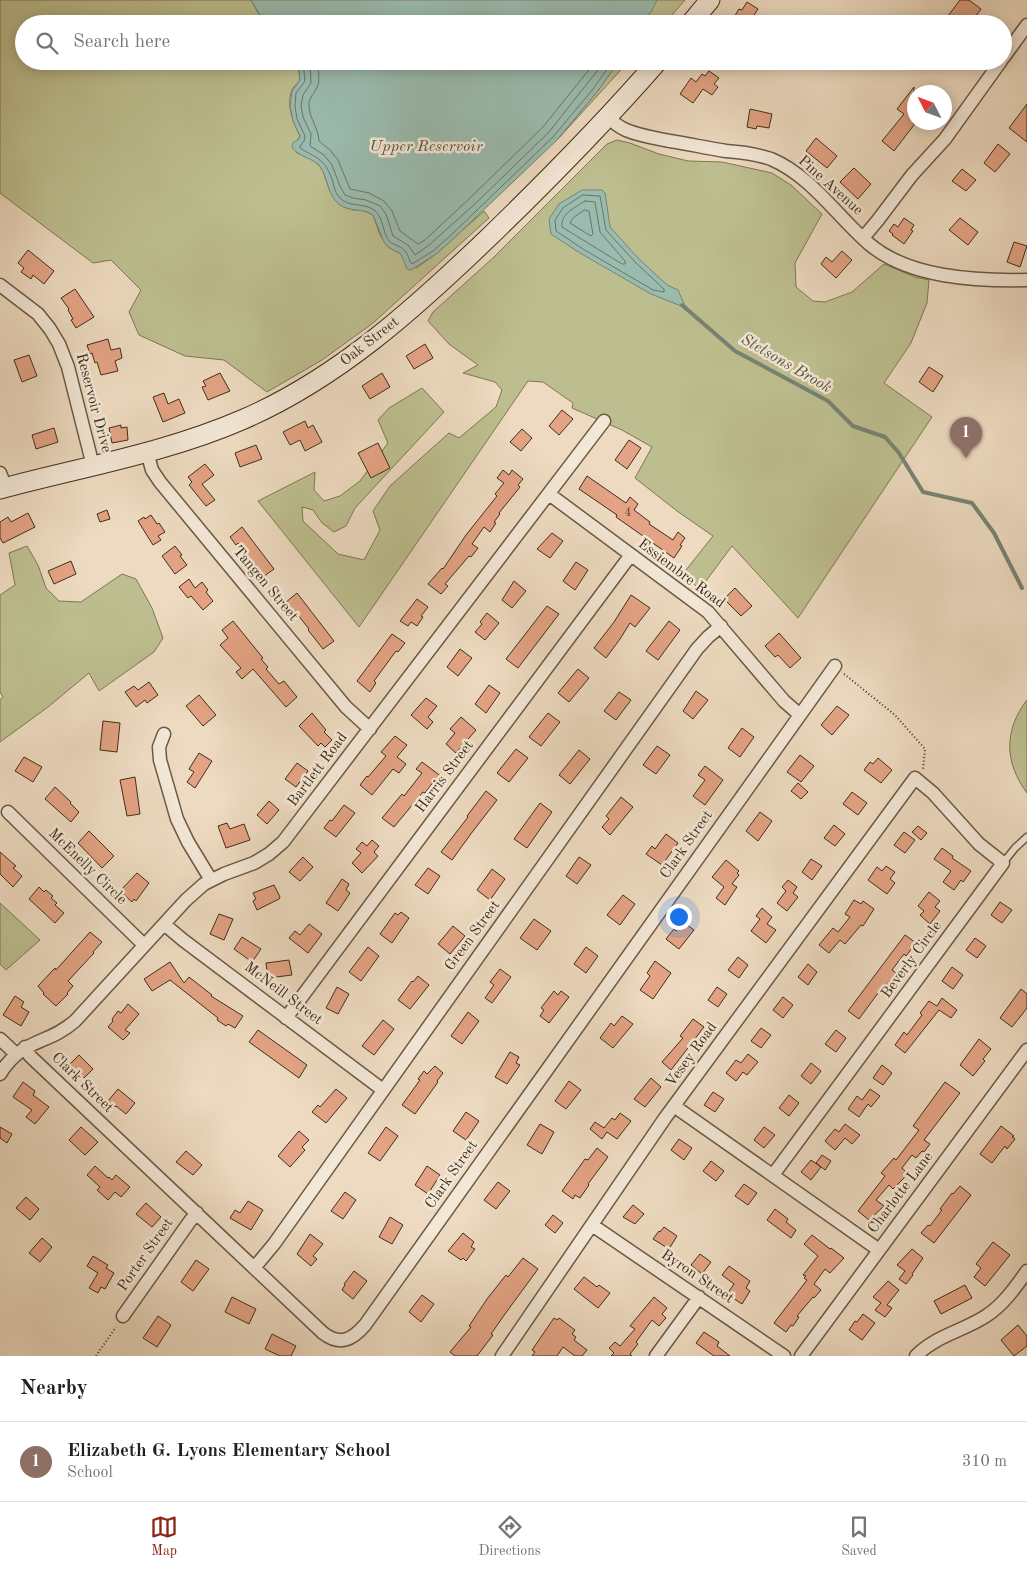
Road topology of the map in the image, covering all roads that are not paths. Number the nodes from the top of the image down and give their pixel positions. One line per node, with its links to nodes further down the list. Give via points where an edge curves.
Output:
1 (710, 0): 2 (street)
2 (698, 15)
3 (1027, 25): 4 (street)
4 (1012, 46)
5 (650, 70): 7 (street, Oak Street)
6 (995, 70): 8 (street, via 948,135)
7 (608, 117): 8 (street, Pine Avenue, via 626,130 648,137 771,159 801,178); 12 (street, Oak Street, via 476,250 366,347 315,382 262,410 198,437)
8 (863, 238): 9 (street, Pine Avenue, via 887,256 924,270 971,278)
9 (1027, 280)
10 (0, 285): 13 (street, Reservoir Drive, via 38,314 59,344)
11 (604, 421): 15 (street, Bartlett Road)
12 (146, 452): 13 (street, Oak Street); 20 (street, Tangen Street, via 160,482 346,707)
13 (93, 466): 14 (street, Oak Street)
14 (2, 483)
15 (548, 494): 16 (street, Essiembre Road); 20 (street, Bartlett Road)
16 (630, 556): 17 (street, Essiembre Road, via 696,602); 28 (street, Harris Street)
17 (721, 626): 19 (street, Essiembre Road, via 784,701); 33 (street, Green Street, via 697,649)
18 (835, 666): 19 (street, Clark Street)
19 (800, 714): 39 (street, Clark Street, via 361,1330 345,1340 328,1337)
20 (370, 729): 25 (street, Bartlett Road, via 276,849 254,863)
21 (164, 734): 25 (street, via 159,747 160,760 177,819)
22 (8, 812): 27 (street, McEnelly Circle)
23 (1027, 837): 24 (lane)
24 (1004, 863): 34 (street, Vesey Road, via 978,844 918,781); 35 (street, Beverly Circle)
25 (210, 880): 26 (street, Bartlett Road)
26 (164, 924): 27 (street, Bartlett Road); 28 (street, McNeill Street)
27 (144, 945): 31 (street, Bartlett Road, via 70,1026)
28 (286, 1018): 33 (street, McNeill Street)
29 (0, 1039): 31 (street, Clark Street)
30 (1027, 1050): 38 (street, Charlotte Lane)
31 (20, 1051): 32 (street, Bartlett Road); 36 (street, Clark Street, via 35,1060)
32 (0, 1074)
33 (383, 1090): 39 (street, Green Street)
34 (674, 1106): 35 (street); 37 (street, Vesey Road)
35 (773, 1175): 38 (street)
36 (197, 1213): 39 (street, Clark Street); 42 (street, Porter Street)
37 (592, 1225): 41 (street, Byron Street); 43 (street, Vesey Road)
38 (879, 1250): 46 (street, Charlotte Lane)
39 (254, 1268)
40 (1027, 1271): 47 (street, via 988,1315 937,1339)
41 (699, 1298): 44 (street); 45 (street, Byron Street)
42 (123, 1316)
43 (502, 1356)
44 (656, 1356)
45 (784, 1356)
46 (801, 1356)
47 (916, 1356)

